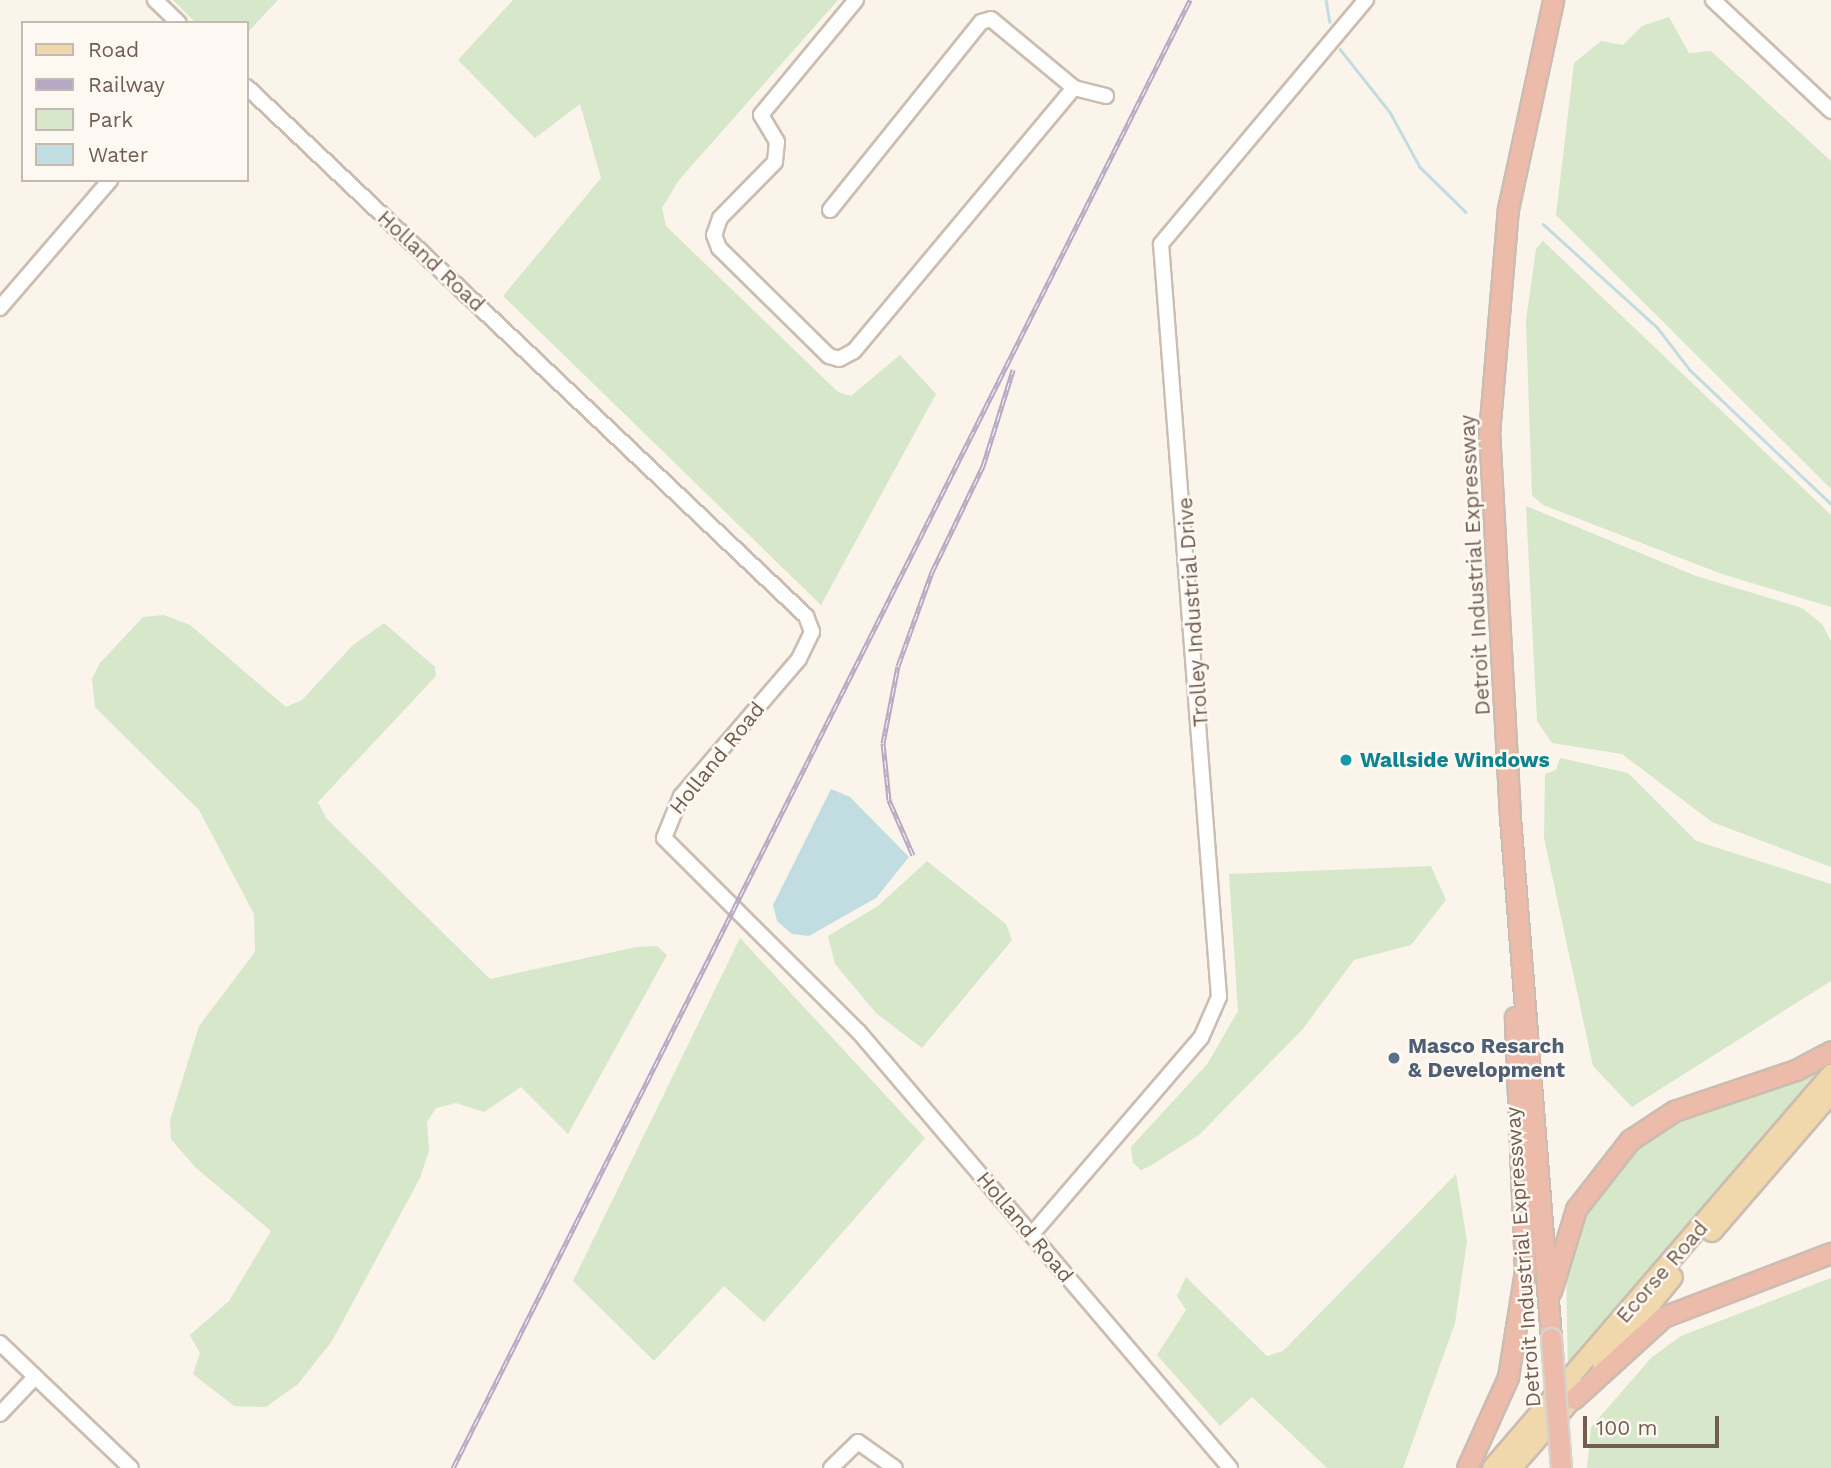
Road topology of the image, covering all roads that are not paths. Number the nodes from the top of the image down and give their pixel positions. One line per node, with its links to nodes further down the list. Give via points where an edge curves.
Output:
1 (155, 0): 6 (street)
2 (856, 0): 8 (street, via 761,115 777,142 775,162 720,218 714,235 719,248 829,356 839,359 855,351)
3 (1366, 0): 18 (street, Trolley Industrial Drive, via 1161,244 1219,997 1201,1038)
4 (1553, 0): 14 (highway, Detroit Industrial Expressway, via 1508,209 1490,420)
5 (1713, 0): 10 (street)
6 (177, 21)
7 (248, 88): 18 (street, Holland Road, via 808,619 812,632 799,659 681,796 664,838 858,1031)
8 (1074, 88): 9 (street); 12 (street, via 991,19 981,22 904,110)
9 (1106, 96)
10 (1831, 111)
11 (108, 182): 13 (street)
12 (830, 210)
13 (0, 308)
14 (1520, 925): 20 (highway, Detroit Industrial Expressway); 29 (highway, via 1513,970 1525,1271 1508,1377)
15 (1831, 1051): 20 (highway, via 1796,1070 1674,1111 1630,1140 1576,1209)
16 (1831, 1074): 30 (main road, Ecorse Road)
17 (1831, 1094): 23 (main road, Ecorse Road)
18 (1033, 1233): 28 (street, Holland Road)
19 (1831, 1253): 23 (highway, via 1663,1317)
20 (1549, 1296): 32 (highway, Detroit Industrial Expressway, bridge)
21 (0, 1343): 22 (street)
22 (35, 1377): 24 (street); 25 (street)
23 (1573, 1399): 31 (main road, Ecorse Road)
24 (0, 1415)
25 (126, 1466)
26 (831, 1468): 27 (street, via 858,1442)
27 (895, 1468)
28 (1230, 1468)
29 (1467, 1468)
30 (1492, 1468)
31 (1512, 1468)
32 (1561, 1468)

